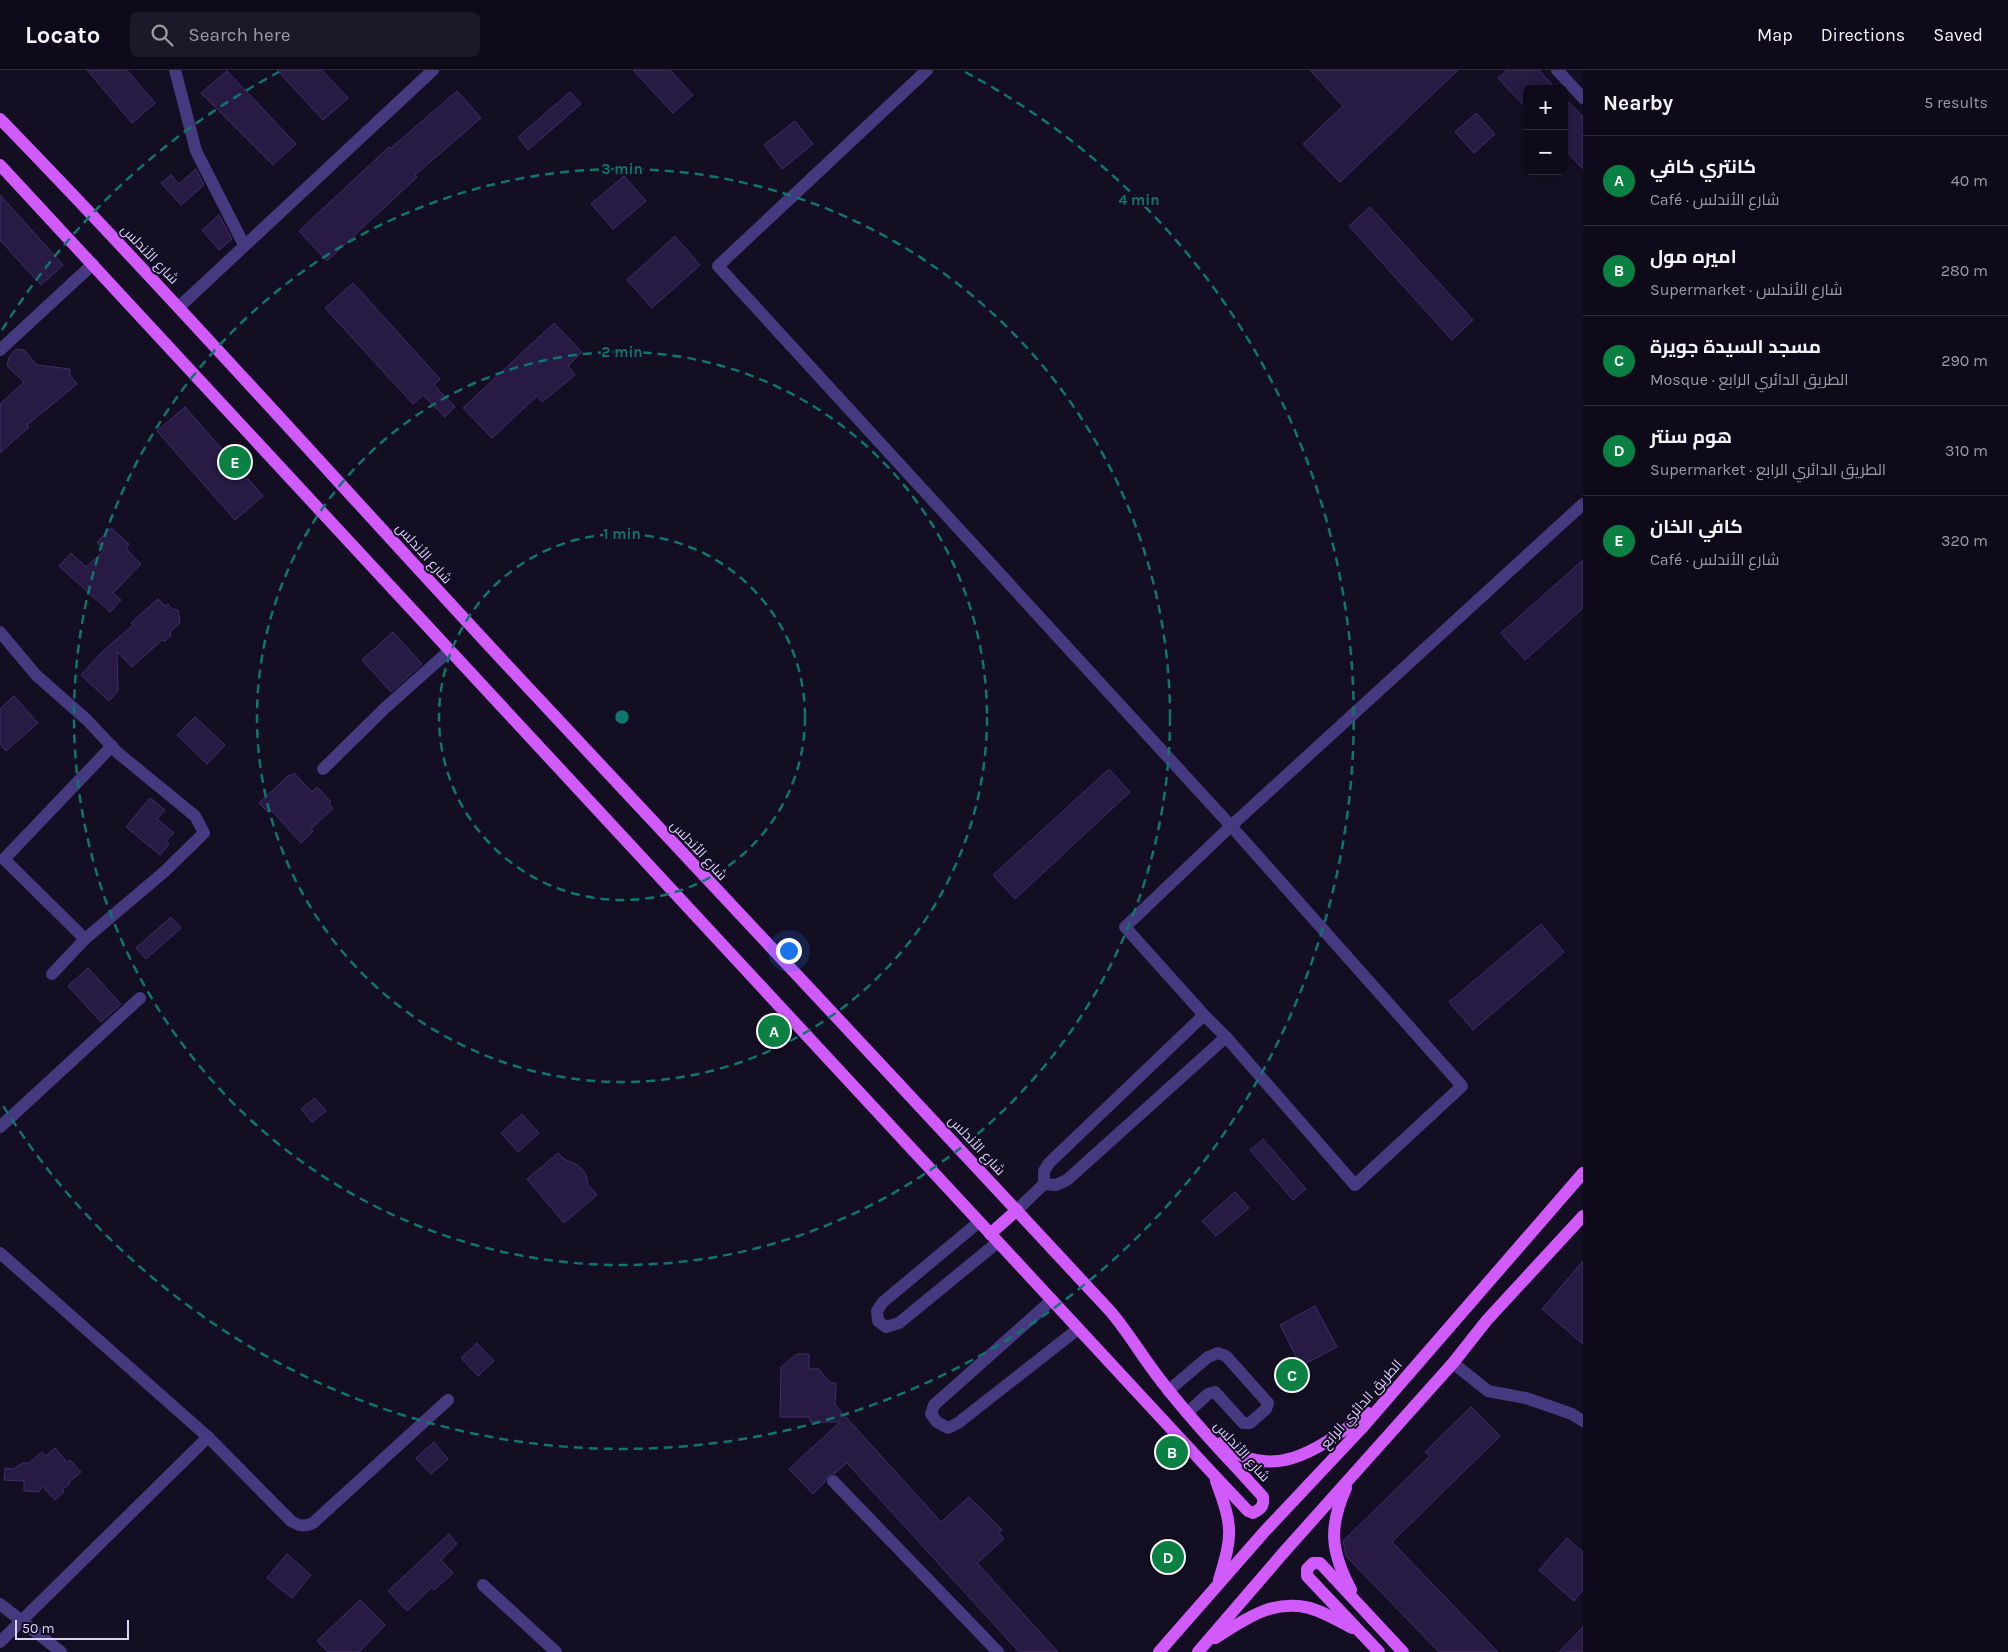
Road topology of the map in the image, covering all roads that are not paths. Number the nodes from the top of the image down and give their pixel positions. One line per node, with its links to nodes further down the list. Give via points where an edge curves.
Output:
1 (175, 70): 8 (street, via 196,151)
2 (433, 70): 8 (street)
3 (927, 70): 17 (street, via 718,266)
4 (1557, 70): 5 (street)
5 (1583, 98)
6 (0, 119): 10 (main road, شارع الأندلس)
7 (0, 165): 9 (main road, شارع الأندلس)
8 (244, 245): 10 (street)
9 (93, 264): 11 (street); 14 (main road, شارع الأندلس)
10 (179, 307): 27 (main road, شارع الأندلس, via 510,669)
11 (0, 350)
12 (1583, 504): 17 (street)
13 (0, 632): 15 (street, via 36,675)
14 (449, 651): 16 (street); 29 (main road, شارع الأندلس)
15 (112, 746): 18 (street); 19 (street, via 195,816 204,833 164,872)
16 (323, 769)
17 (1231, 826): 22 (street, via 1125,926); 23 (street, via 1462,1086 1355,1185)
18 (2, 861): 19 (street)
19 (85, 939): 20 (street)
20 (52, 974)
21 (140, 998): 24 (street)
22 (1204, 1015): 23 (street); 26 (street, via 1049,1163 1044,1171)
23 (1226, 1037): 26 (street, via 1066,1180 1056,1185)
24 (0, 1127)
25 (1583, 1173): 37 (main road, الطريق الدائري الرابع)
26 (1044, 1184): 27 (street)
27 (1017, 1210): 30 (main road); 35 (main road, شارع الأندلس, via 1127,1331)
28 (1583, 1216): 34 (main road, via 1487,1320)
29 (979, 1222): 30 (main road, شارع الأندلس); 30 (street, via 882,1302 877,1311 878,1321 886,1327 899,1323)
30 (994, 1238): 32 (main road, شارع الأندلس)
31 (0, 1253): 41 (street)
32 (1052, 1300): 33 (main road, شارع الأندلس); 33 (street, via 934,1405 931,1414 937,1422 948,1428 958,1423)
33 (1078, 1329): 42 (main road, شارع الأندلس)
34 (1453, 1363): 39 (street, via 1488,1391 1526,1398); 43 (main road)
35 (1168, 1391): 38 (main road, شارع الأندلس); 38 (street, via 1208,1357 1218,1353 1226,1356 1268,1403 1266,1409 1250,1423 1242,1423 1215,1392)
36 (448, 1400): 41 (street, via 307,1526 298,1526 291,1521)
37 (1387, 1400): 40 (main road, via 1315,1450 1281,1461 1244,1457); 45 (main road, الطريق الدائري الرابع)
38 (1187, 1412): 40 (main road, شارع الأندلس)
39 (1583, 1420)
40 (1199, 1426): 42 (main road, شارع الأندلس, via 1263,1497 1260,1510 1248,1511)
41 (208, 1437): 49 (street)
42 (1213, 1474): 45 (main road, via 1229,1516 1230,1528)
43 (1352, 1475): 47 (main road, via 1337,1508 1334,1535 1338,1562); 52 (main road)
44 (833, 1481): 55 (street)
45 (1218, 1584): 56 (main road, الطريق الدائري الرابع)
46 (483, 1585): 54 (street)
47 (1358, 1603): 50 (main road, via 1320,1563 1313,1563 1307,1569 1307,1576); 58 (main road)
48 (0, 1604): 49 (street)
49 (22, 1622): 51 (street); 53 (street)
50 (1361, 1633): 52 (main road, via 1306,1607 1285,1605 1264,1609); 57 (main road)
51 (0, 1642)
52 (1201, 1648)
53 (61, 1652)
54 (556, 1652)
55 (998, 1652)
56 (1159, 1652)
57 (1379, 1652)
58 (1403, 1652)

